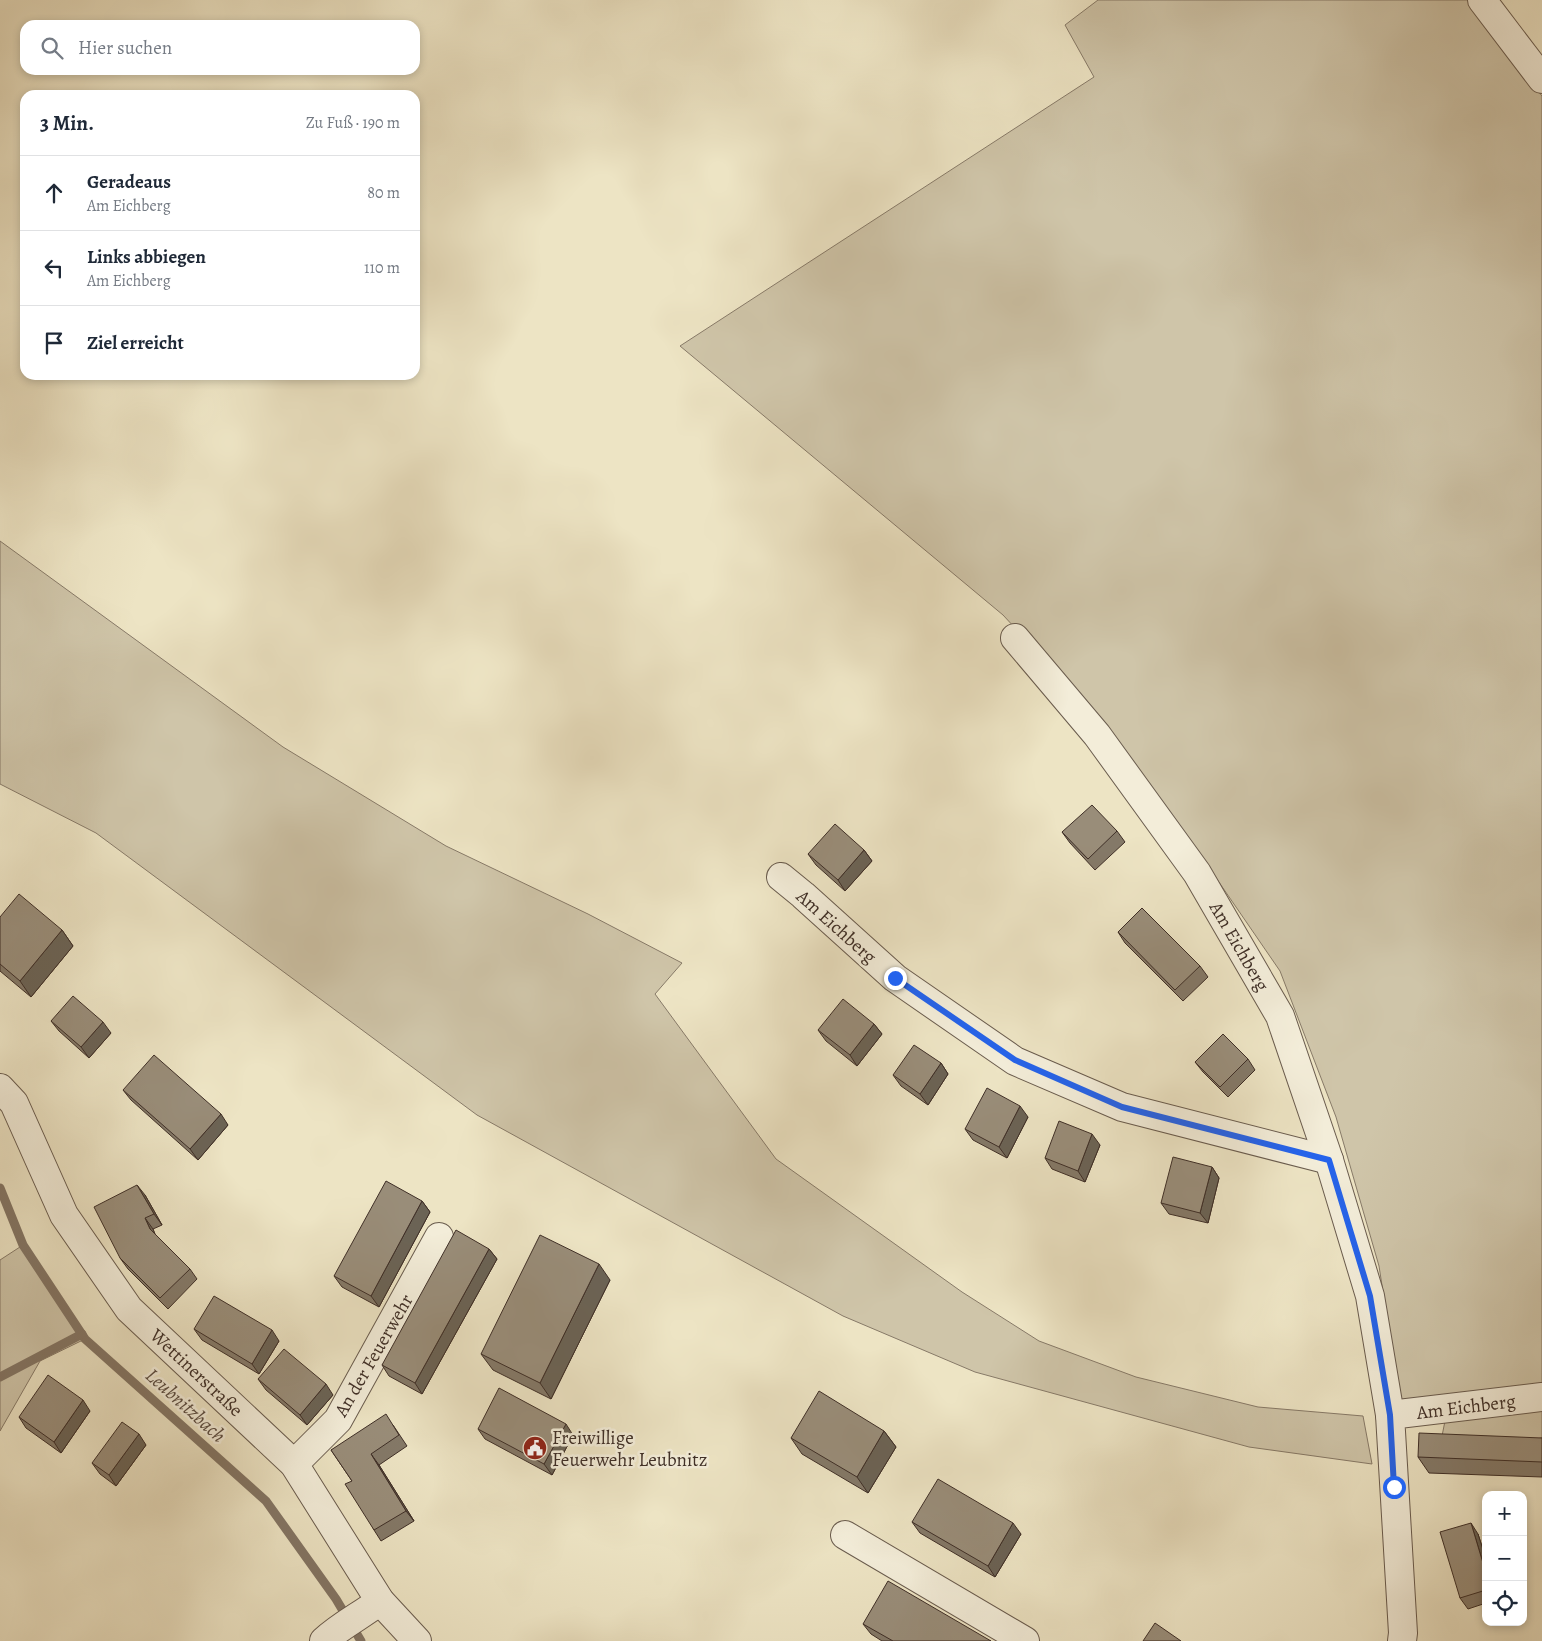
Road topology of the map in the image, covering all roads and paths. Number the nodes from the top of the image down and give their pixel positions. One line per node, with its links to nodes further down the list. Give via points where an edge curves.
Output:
1 (1482, 0): 2 (street)
2 (1542, 79)
3 (1015, 638): 6 (street, Am Eichberg, via 1097,736 1198,873 1280,1016)
4 (781, 877): 6 (street, Am Eichberg, via 895,978 1015,1060 1122,1107)
5 (0, 1088): 10 (street, Wettinerstraße, via 14,1103 64,1215 129,1309)
6 (1329, 1160): 9 (street, Am Eichberg, via 1370,1296)
7 (440, 1238): 10 (street, An der Feuerwehr, via 338,1420)
8 (1542, 1397): 9 (street, Am Eichberg)
9 (1390, 1415): 16 (street, Am Eichberg)
10 (294, 1464): 12 (street, Wettinerstraße)
11 (845, 1535): 15 (street)
12 (373, 1606): 13 (street); 14 (street, Wettinerstraße)
13 (330, 1635)
14 (417, 1641)
15 (1025, 1641)
16 (1402, 1641)

